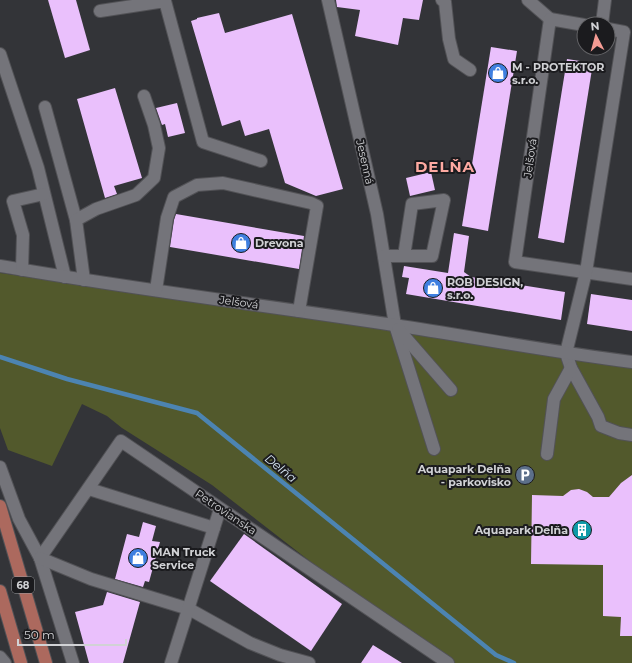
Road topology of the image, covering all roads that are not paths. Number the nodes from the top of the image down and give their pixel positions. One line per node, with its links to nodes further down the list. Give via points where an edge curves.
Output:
1 (167, 0): 6 (street); 15 (street, via 203,142)
2 (328, 0): 18 (street, Jesenná, via 377,214)
3 (442, 0): 12 (street, via 445,2 454,59)
4 (528, 0): 8 (street)
5 (605, 0): 7 (street)
6 (100, 11)
7 (603, 16)
8 (550, 19): 9 (street); 22 (street, Jelšová, via 515,262)
9 (576, 24)
10 (616, 30): 22 (street, via 624,32)
11 (0, 54): 16 (street, via 38,168)
12 (470, 70)
13 (144, 96): 17 (street, via 159,148 154,178 136,195 96,208)
14 (45, 107): 17 (street)
15 (261, 161)
16 (44, 194): 21 (street, via 13,201 22,235); 23 (street)
17 (76, 220): 25 (street)
18 (384, 256): 19 (street); 28 (street, Jesenná)
19 (404, 256): 19 (street, via 432,256 444,200 412,204)
20 (0, 266): 21 (street, Jelšová)
21 (22, 270): 23 (street, Jelšová)
22 (586, 272): 24 (street, Jelšová); 29 (street)
23 (64, 277): 25 (street, Jelšová)
24 (632, 279)
25 (84, 280): 26 (street, Jelšová)
26 (156, 290): 27 (street, Jelšová); 27 (street, via 167,218 174,197 197,185 223,183 317,206)
27 (299, 311): 28 (street, Jelšová)
28 (395, 325): 29 (street, Jelšová); 32 (street); 34 (street)
29 (566, 353): 30 (street, Jelšová); 31 (street)
30 (632, 362)
31 (570, 368): 33 (street, via 602,426); 35 (street, via 554,399)
32 (451, 390)
33 (632, 435)
34 (434, 449)
35 (547, 454)
36 (0, 467): 41 (street, via 19,519)
37 (89, 489): 39 (street, Petrovianska, via 121,441); 40 (street); 41 (street, Petrovianska)
38 (0, 506): 47 (main road, 68)
39 (220, 509): 40 (street); 51 (street, Petrovianska)
40 (214, 528): 43 (street)
41 (40, 558): 43 (street, via 91,579); 48 (street)
42 (0, 591): 46 (main road, 68)
43 (189, 609): 49 (street); 50 (street, via 250,643)
44 (0, 657): 45 (street)
45 (5, 663)
46 (21, 663)
47 (46, 663)
48 (73, 663)
49 (171, 663)
50 (310, 663)
51 (448, 663)

